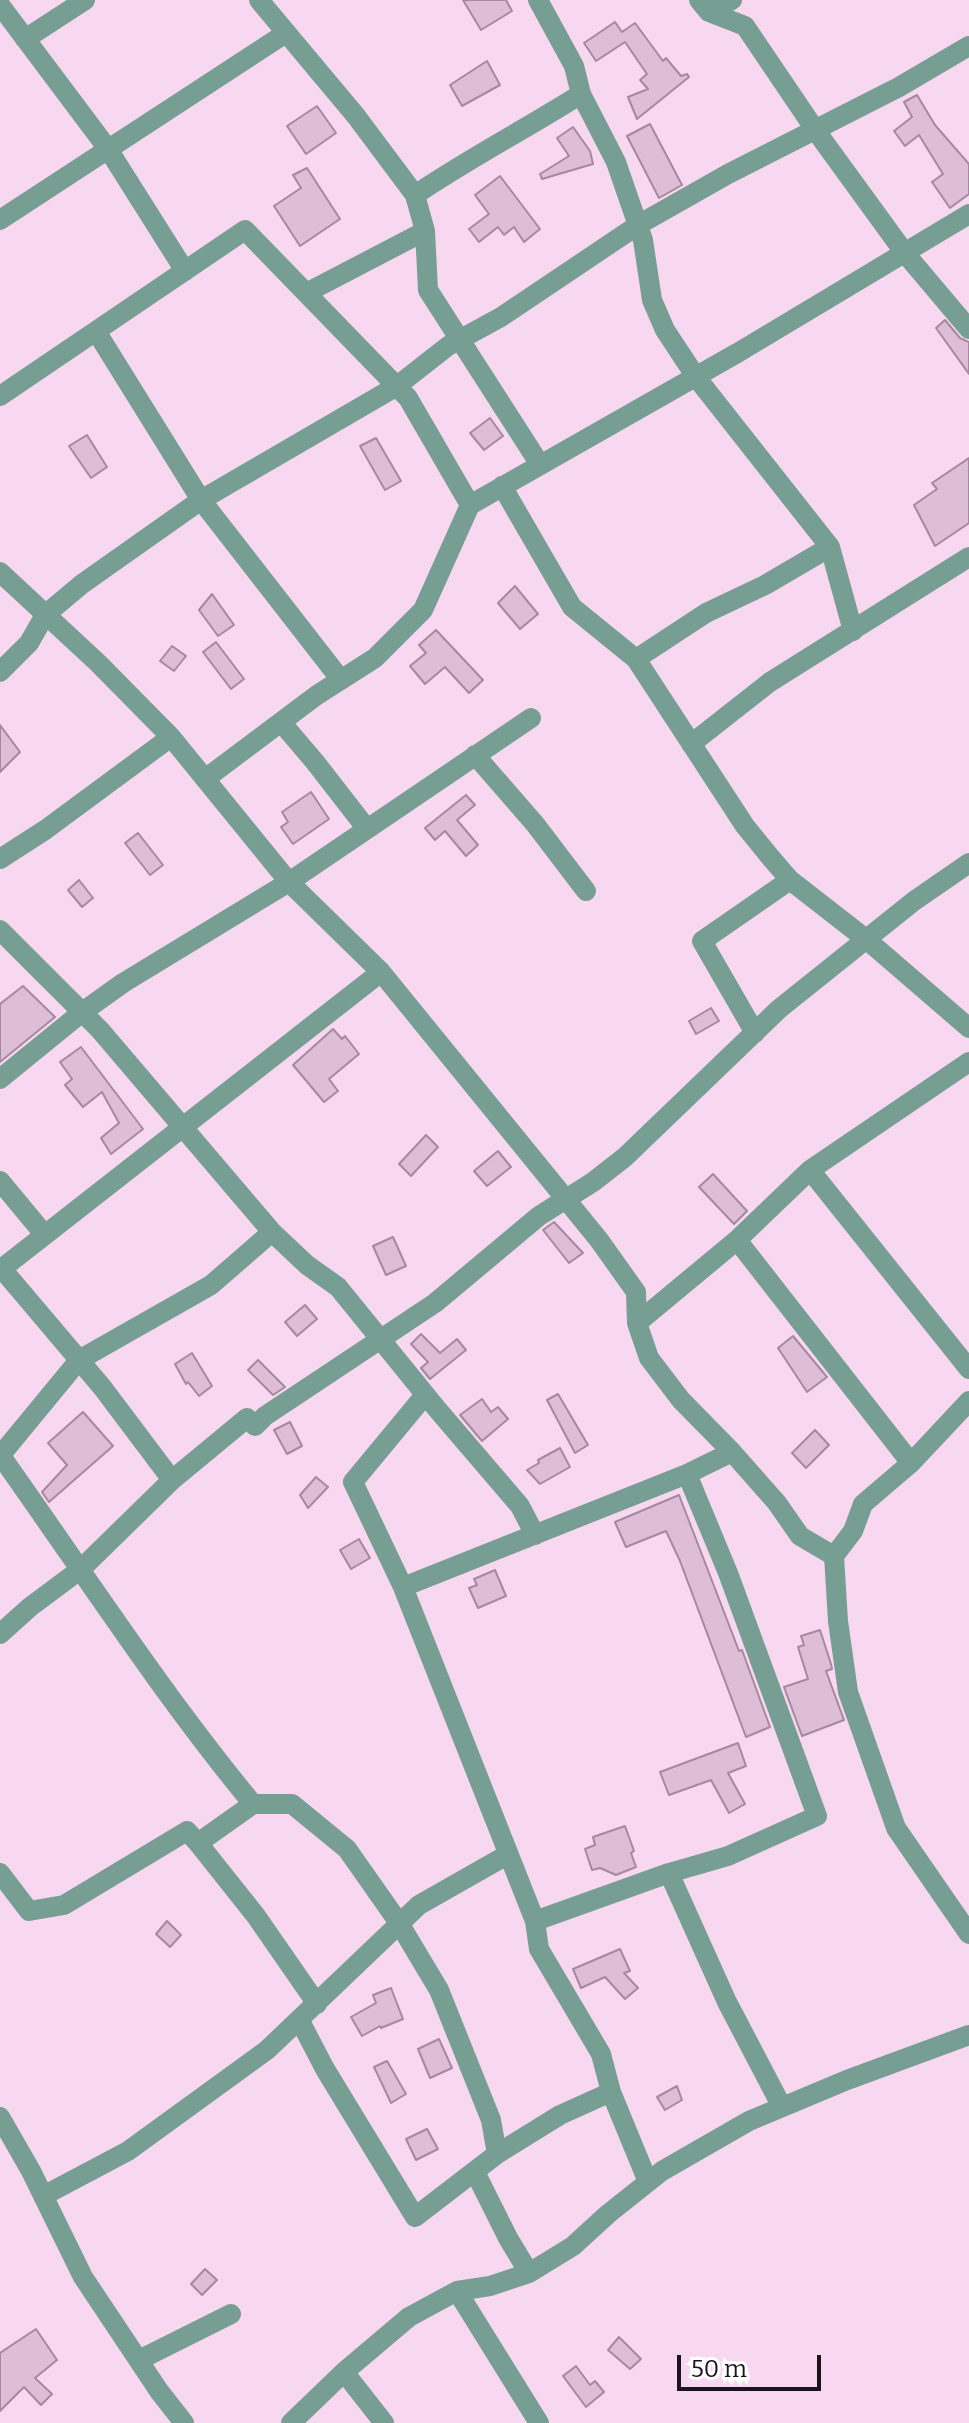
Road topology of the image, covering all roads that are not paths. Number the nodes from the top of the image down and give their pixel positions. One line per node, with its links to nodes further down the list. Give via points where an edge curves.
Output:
1 (85, 0): 8 (street)
2 (259, 0): 7 (street)
3 (538, 0): 10 (street, via 574,66)
4 (732, 0): 6 (street)
5 (0, 5): 8 (street)
6 (704, 6): 11 (street, via 745,26)
7 (286, 33): 12 (street); 13 (street)
8 (25, 39): 12 (street)
9 (969, 46): 11 (street)
10 (581, 94): 13 (street); 16 (street, via 616,162)
11 (816, 131): 16 (street); 18 (street)
12 (108, 149): 15 (street); 19 (street)
13 (415, 195): 17 (street)
14 (969, 214): 18 (street)
15 (0, 220)
16 (638, 225): 23 (street); 24 (street, via 652,300)
17 (425, 231): 20 (street); 23 (street, via 428,290)
18 (904, 252): 21 (street); 24 (street)
19 (185, 271): 20 (street, via 245,230); 22 (street)
20 (306, 293): 25 (street)
21 (969, 329)
22 (96, 331): 26 (street); 29 (street)
23 (462, 341): 25 (street); 27 (street)
24 (696, 377): 27 (street); 31 (street)
25 (397, 386): 29 (street); 30 (street)
26 (0, 396)
27 (539, 463): 28 (street)
28 (502, 486): 30 (street); 36 (street, via 572,607)
29 (201, 500): 34 (street); 38 (street)
30 (470, 505): 38 (street, via 423,610 375,658)
31 (830, 547): 35 (street); 36 (street, via 706,613)
32 (969, 557): 35 (street)
33 (0, 572): 34 (street)
34 (45, 615): 37 (street, via 29,643); 41 (street)
35 (853, 631): 42 (street, via 770,682)
36 (636, 659): 42 (street)
37 (0, 672)
38 (341, 680): 40 (street)
39 (531, 718): 43 (street)
40 (281, 722): 44 (street); 45 (street)
41 (171, 737): 44 (street); 46 (street)
42 (691, 744): 48 (street, via 745,826)
43 (475, 755): 45 (street); 50 (street)
44 (205, 779): 49 (street)
45 (367, 829): 49 (street)
46 (0, 859)
47 (969, 863): 52 (street)
48 (790, 880): 52 (street); 56 (street, via 702,941)
49 (289, 882): 53 (street); 54 (street)
50 (586, 891)
51 (0, 930): 54 (street)
52 (867, 940): 55 (street); 56 (street)
53 (381, 972): 59 (street); 62 (street)
54 (81, 1013): 58 (street); 59 (street)
55 (969, 1028)
56 (755, 1033): 62 (street, via 625,1157)
57 (969, 1062): 60 (street)
58 (0, 1079)
59 (181, 1126): 63 (street); 64 (street)
60 (810, 1170): 65 (street); 70 (street)
61 (0, 1181): 64 (street)
62 (565, 1198): 67 (street, via 636,1292); 68 (street, via 435,1303)
63 (272, 1232): 68 (street, via 338,1287); 69 (street, via 211,1285)
64 (44, 1234): 66 (street)
65 (737, 1240): 67 (street); 75 (street)
66 (1, 1269): 69 (street)
67 (637, 1323): 73 (street, via 649,1358)
68 (380, 1339): 71 (street); 77 (street, via 255,1426 247,1418)
69 (79, 1360): 74 (street); 77 (street)
70 (969, 1369)
71 (425, 1395): 78 (street, via 520,1506); 81 (street, via 353,1482)
72 (969, 1401): 75 (street)
73 (732, 1452): 76 (street); 79 (street, via 800,1536)
74 (0, 1456): 80 (street)
75 (911, 1463): 79 (street, via 863,1504 853,1531)
76 (687, 1474): 78 (street); 87 (street, via 817,1816 728,1856)
77 (172, 1480): 80 (street)
78 (535, 1535): 81 (street)
79 (834, 1556): 90 (street, via 848,1692 896,1828)
80 (81, 1569): 82 (street); 83 (street)
81 (403, 1587): 85 (street)
82 (0, 1634)
83 (253, 1804): 84 (street); 89 (street, via 292,1804 347,1849)
84 (198, 1843): 86 (street, via 187,1831 64,1905 29,1911); 91 (street)
85 (507, 1855): 88 (street); 89 (street, via 419,1905)
86 (0, 1873)
87 (669, 1873): 88 (street); 95 (street)
88 (535, 1921): 94 (street, via 539,1949 601,2054)
89 (399, 1923): 91 (street); 97 (street, via 439,1990 491,2120)
90 (969, 1934)
91 (317, 2004): 92 (street)
92 (300, 2021): 98 (street, via 415,2217); 100 (street, via 128,2151)
93 (969, 2035): 95 (street)
94 (611, 2092): 97 (street, via 560,2115); 99 (street)
95 (782, 2107): 99 (street)
96 (0, 2117): 100 (street)
97 (497, 2154): 98 (street)
98 (475, 2172): 101 (street)
99 (648, 2182): 101 (street, via 573,2246)
100 (43, 2196): 104 (street, via 83,2277)
101 (529, 2273): 102 (street)
102 (457, 2291): 105 (street, via 409,2317); 109 (street)
103 (231, 2314): 104 (street)
104 (139, 2360): 106 (street)
105 (344, 2372): 107 (street); 108 (street)
106 (184, 2423)
107 (291, 2423)
108 (384, 2423)
109 (539, 2423)

